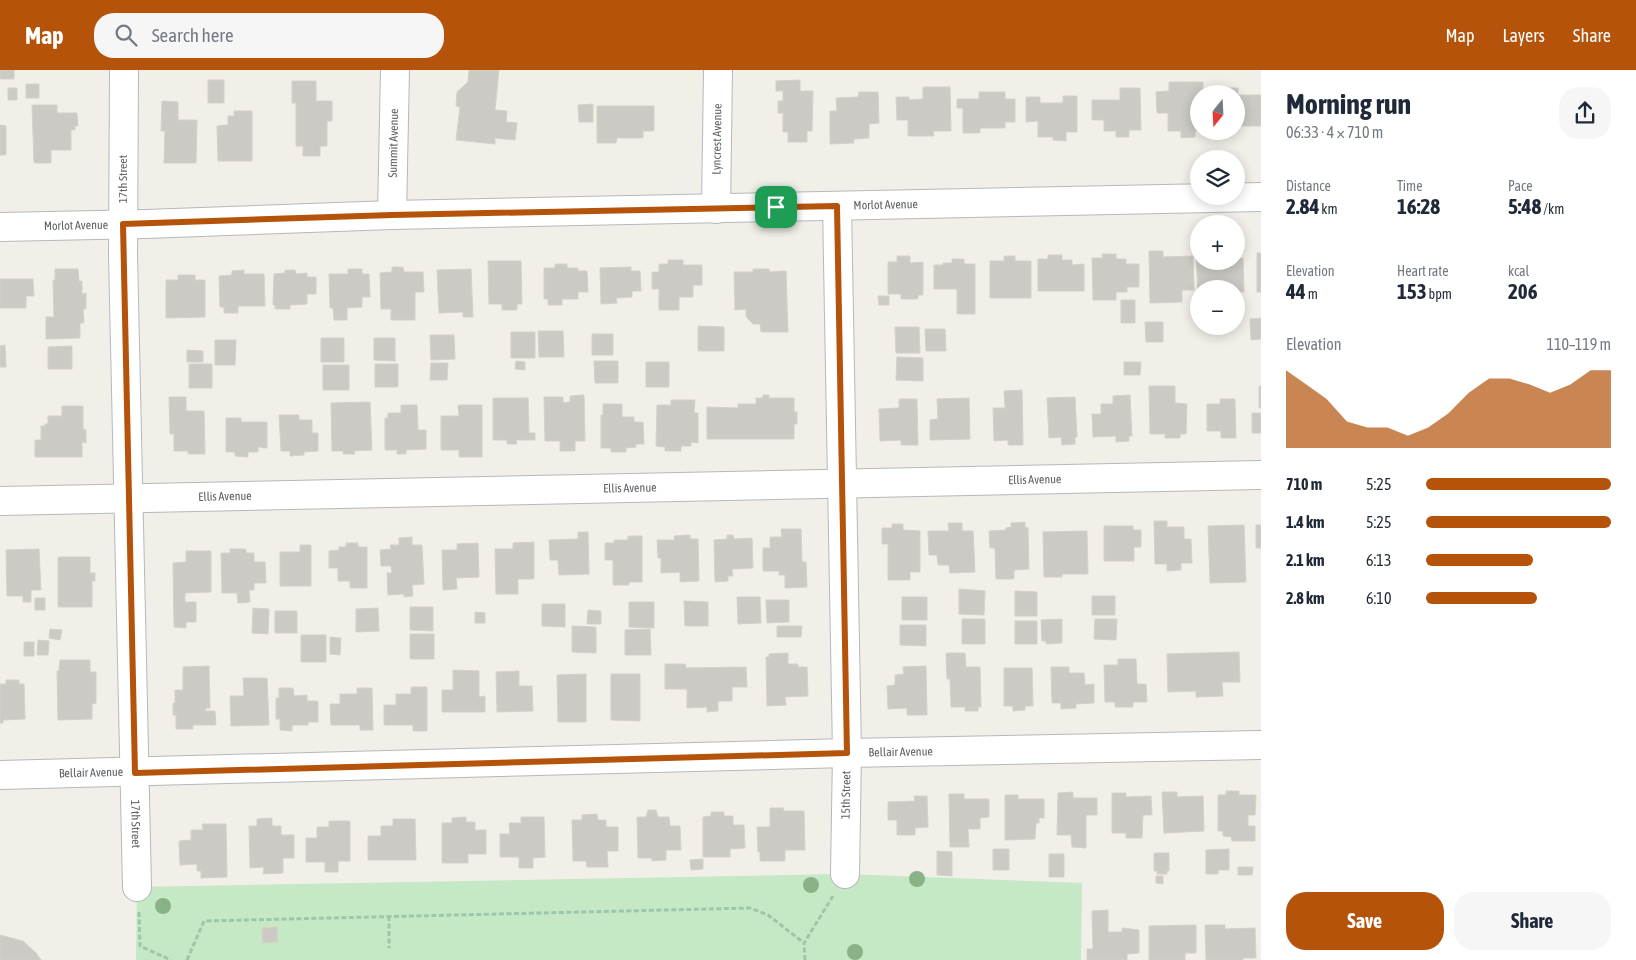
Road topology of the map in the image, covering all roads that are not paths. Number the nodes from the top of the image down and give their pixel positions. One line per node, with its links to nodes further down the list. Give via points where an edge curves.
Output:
1 (124, 70): 8 (street, 17th Street)
2 (395, 70): 7 (street, Summit Avenue)
3 (718, 70): 6 (street, Lyncrest Avenue)
4 (1261, 197): 5 (street, Morlot Avenue)
5 (837, 206): 6 (street, Morlot Avenue); 11 (street, 15th Street)
6 (716, 209): 7 (street, Morlot Avenue)
7 (392, 215): 8 (street, Morlot Avenue)
8 (123, 224): 9 (street, Morlot Avenue); 12 (street, 17th Street)
9 (0, 227)
10 (1261, 476): 11 (street, Ellis Avenue)
11 (842, 484): 12 (street, Ellis Avenue); 15 (street, 15th Street)
12 (129, 499): 13 (street, Ellis Avenue); 16 (street, 17th Street)
13 (0, 501)
14 (1261, 745): 15 (street, Bellair Avenue)
15 (847, 753): 16 (street, Bellair Avenue); 18 (street, 15th Street)
16 (135, 773): 17 (street, Bellair Avenue); 19 (street, 17th Street)
17 (0, 775)
18 (845, 874)
19 (137, 887)

